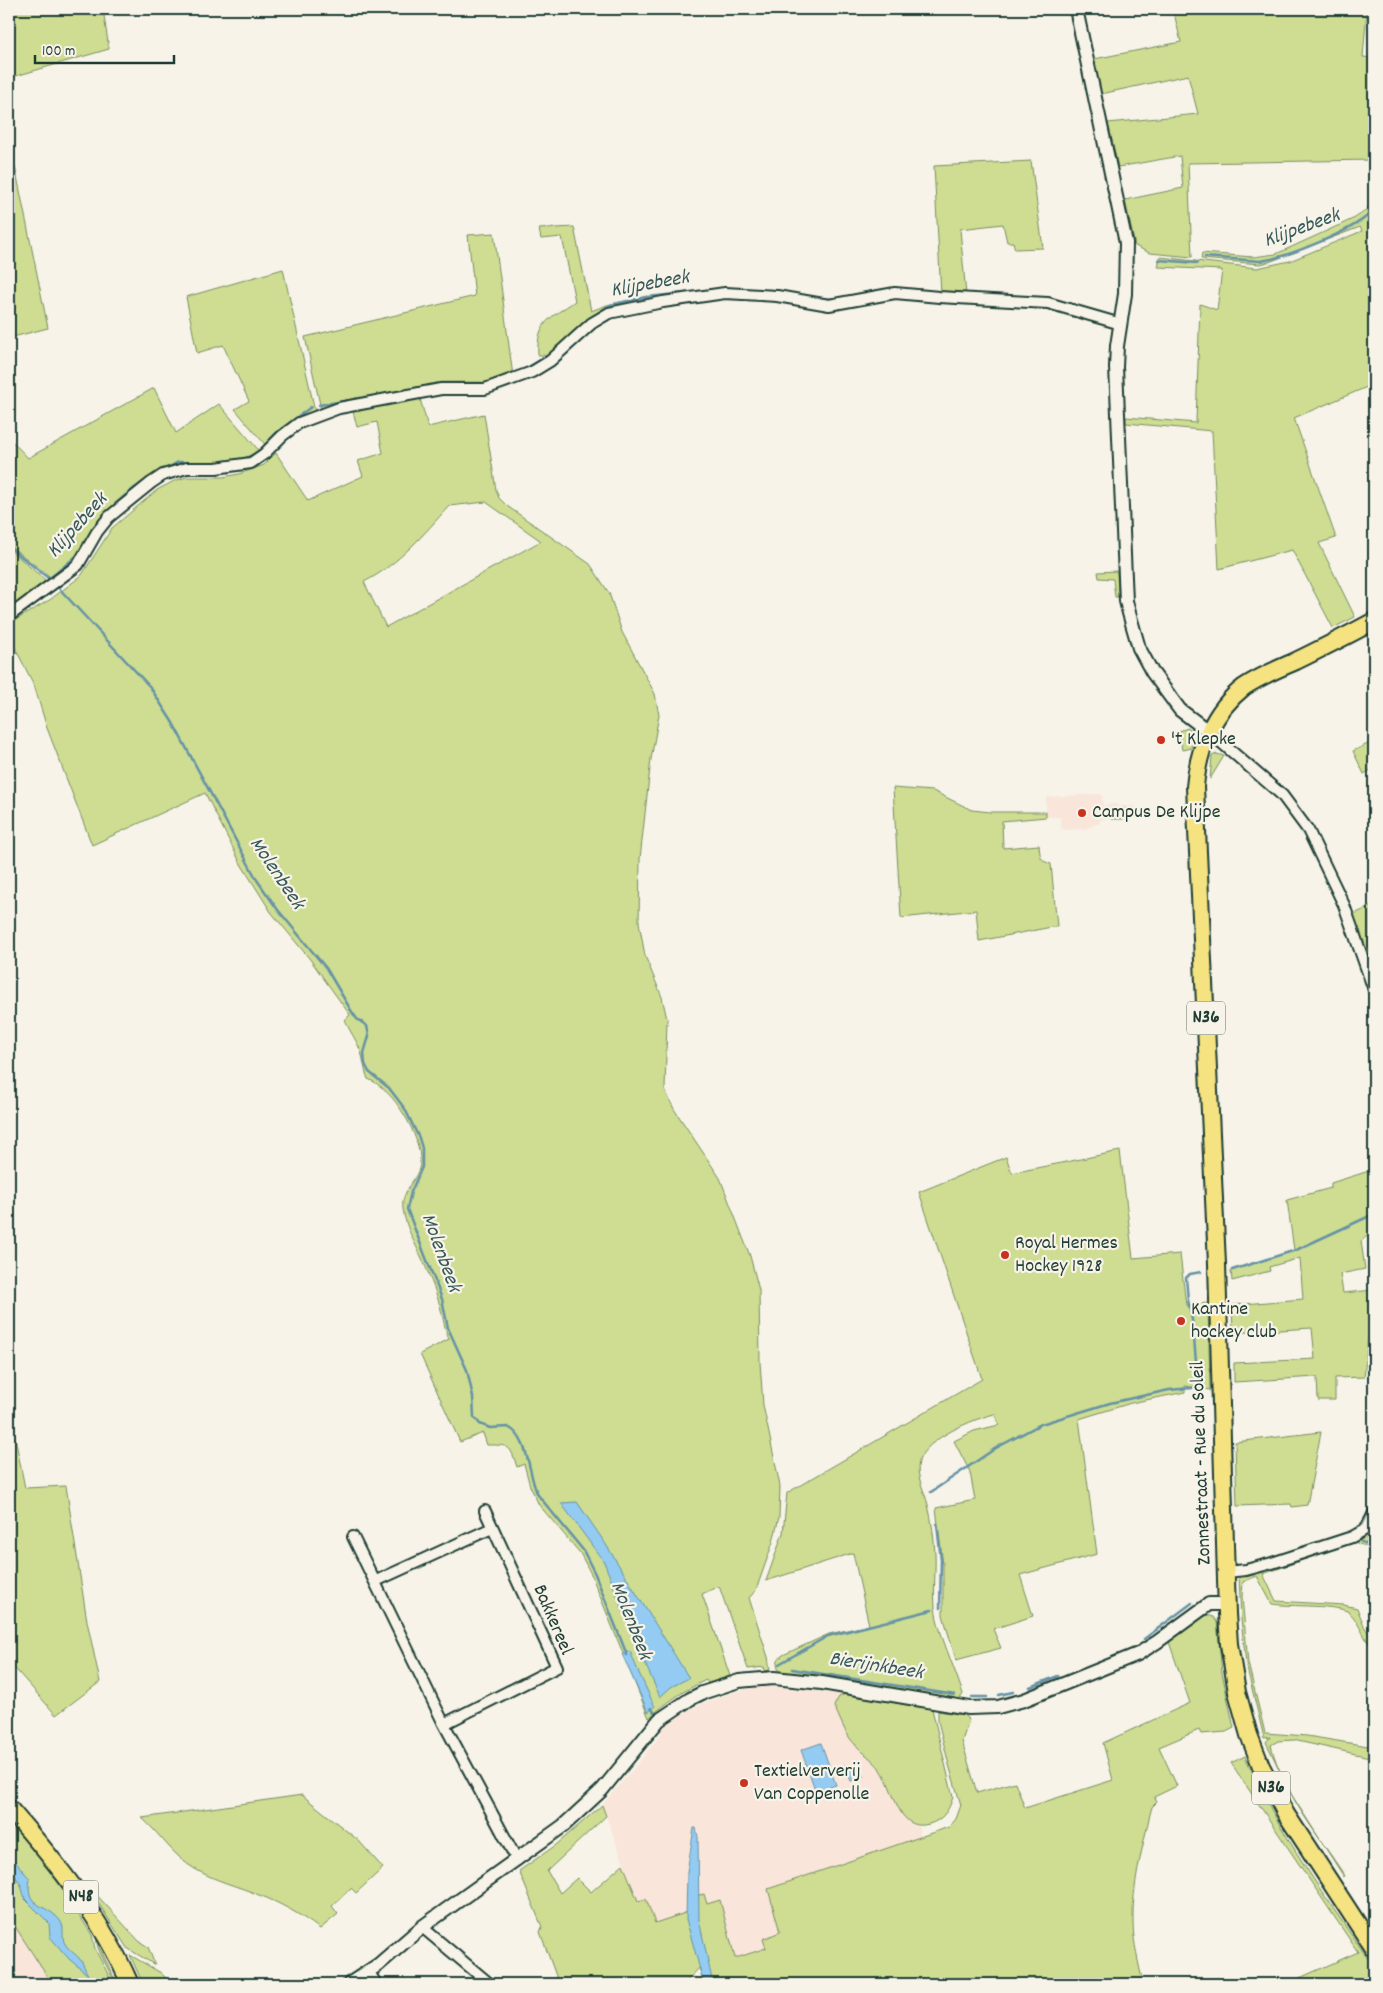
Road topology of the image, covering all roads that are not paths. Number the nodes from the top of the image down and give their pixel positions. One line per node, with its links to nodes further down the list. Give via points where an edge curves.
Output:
1 (1076, 9): 2 (street, via 1125,231 1127,270)
2 (1121, 324): 3 (street, via 1048,303 895,293 829,306 777,296 725,294 620,310 592,323 550,361 508,381 485,389 440,388 339,408 299,423 250,464 187,468 163,475 109,517 82,561); 5 (street, via 1116,367 1128,613 1139,648 1156,678 1180,710)
3 (9, 616)
4 (1374, 620): 5 (main road, N36, via 1244,687)
5 (1208, 732): 6 (street, via 1282,795 1308,830 1344,905); 11 (main road, Zonnestraat - Rue du Soleil / N36, via 1198,762 1196,798 1216,1231)
6 (1374, 990)
7 (485, 1511): 9 (street, Bakkereel)
8 (1374, 1513): 11 (street, via 1366,1529 1352,1537 1272,1563)
9 (492, 1528): 12 (street); 14 (street, Bakkereel, via 557,1667)
10 (352, 1537): 12 (street)
11 (1226, 1572): 13 (main road, Zonnestraat - Rue du Soleil / N36)
12 (376, 1581): 14 (street)
13 (1227, 1604): 16 (street, via 1209,1604 1138,1654 1010,1705 987,1709 822,1683 765,1678 715,1688 690,1699 665,1716 591,1800); 18 (main road, Zonnestraat - Rue du Soleil / N36, via 1234,1678 1261,1766 1293,1825)
14 (444, 1724): 16 (street)
15 (9, 1808): 20 (main road, N48, via 89,1908)
16 (518, 1860): 17 (street)
17 (422, 1927): 19 (street); 23 (street)
18 (1374, 1949)
19 (369, 1972): 21 (street); 22 (street)
20 (130, 1984)
21 (349, 1984)
22 (376, 1984)
23 (490, 1984)

